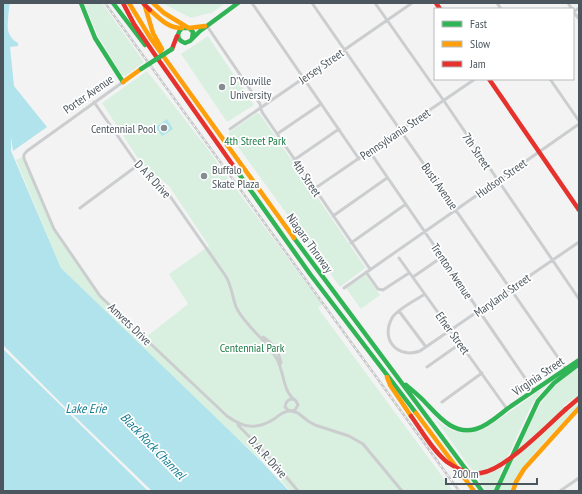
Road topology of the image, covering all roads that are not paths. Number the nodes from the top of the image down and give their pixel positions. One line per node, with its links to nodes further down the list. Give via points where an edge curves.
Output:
1 (81, 3): 25 (main road, via 95,38)
2 (113, 3): 20 (main road, via 142,43)
3 (123, 3): 20 (main road, Niagara Thruway)
4 (129, 3): 26 (main road, Niagara Thruway, via 151,39)
5 (144, 3): 14 (main road, bridge, via 171,28); 26 (main road, via 153,33 191,88)
6 (153, 3): 14 (main road)
7 (238, 3): 13 (main road, Porter Avenue)
8 (252, 3): 21 (street)
9 (312, 3): 19 (street, Busti Avenue)
10 (375, 3): 12 (street, 7th Street)
11 (412, 3): 12 (street, Jersey Street)
12 (387, 20): 19 (street, Jersey Street); 27 (street, 7th Street)
13 (207, 26): 14 (main road); 16 (main road, Porter Avenue); 30 (street, 4th Street)
14 (186, 28): 15 (main road); 16 (main road, via 193,34)
15 (177, 35): 17 (main road, via 180,42); 18 (main road)
16 (192, 39): 17 (main road, Porter Avenue)
17 (185, 43): 18 (main road, Porter Avenue)
18 (172, 49): 25 (main road, Porter Avenue, bridge)
19 (345, 50): 21 (street, Jersey Street); 34 (street, Busti Avenue)
20 (153, 52): 73 (main road, Niagara Thruway, via 310,274)
21 (303, 78): 29 (street); 30 (street, Jersey Street)
22 (474, 80): 27 (street, Pennsylvania Street)
23 (490, 80): 37 (main road)
24 (551, 80): 31 (street)
25 (123, 82): 28 (street, Porter Avenue)
26 (195, 99): 75 (main road, Niagara Thruway, via 290,233)
27 (444, 101): 34 (street, Pennsylvania Street); 43 (street, 7th Street)
28 (94, 102): 40 (street, Porter Avenue, via 26,151 23,156); 41 (street, D A R Drive)
29 (321, 104): 32 (street); 35 (street)
30 (261, 108): 33 (street, Jersey Street); 35 (street, 4th Street)
31 (579, 123): 37 (street, Hudson Street)
32 (339, 129): 38 (street); 39 (street)
33 (230, 130)
34 (401, 130): 36 (street, Pennsylvania Street); 47 (street, Busti Avenue)
35 (277, 134): 39 (street, 4th Street)
36 (370, 152): 38 (street, Pennsylvania Street); 42 (street, Trenton Avenue)
37 (539, 152): 43 (street, Hudson Street); 48 (main road)
38 (359, 159): 44 (street, Pennsylvania Street)
39 (294, 160): 44 (street, 4th Street)
40 (25, 161): 88 (street, Amvets Drive, via 54,229 100,296)
41 (138, 165): 46 (street); 77 (street, D A R Drive, via 165,189 225,275 240,314 271,348 281,366)
42 (388, 178): 45 (street, Trenton Avenue); 49 (street)
43 (497, 180): 47 (street, Hudson Street); 55 (street, 7th Street)
44 (314, 189): 49 (street, 4th Street)
45 (406, 204): 50 (street, Trenton Avenue); 52 (street)
46 (80, 208)
47 (456, 209): 50 (street, Hudson Street); 61 (street, Busti Avenue)
48 (579, 210)
49 (333, 216): 52 (street, 4th Street)
50 (424, 231): 53 (street, Trenton Avenue); 56 (street, Hudson Street)
51 (579, 242): 55 (street, Maryland Street)
52 (351, 243): 56 (street, 4th Street)
53 (442, 257): 59 (street); 65 (street, Trenton Avenue)
54 (399, 258): 58 (street, Efner Street)
55 (552, 260): 61 (street, Maryland Street); 63 (street, 7th Street)
56 (370, 269): 57 (street, Hudson Street)
57 (366, 272): 58 (street, via 378,289 382,290); 60 (street, Hudson Street)
58 (409, 273): 59 (street, Efner Street)
59 (413, 277): 62 (street, Efner Street)
60 (344, 288)
61 (511, 289): 65 (street, Maryland Street); 72 (street, Busti Avenue)
62 (425, 294): 64 (street); 66 (street, Efner Street)
63 (579, 299)
64 (399, 311): 68 (street); 68 (street, via 390,324 388,333 391,343 397,350 405,353 414,353)
65 (479, 311): 66 (street, Maryland Street); 76 (street, Trenton Avenue)
66 (452, 330): 67 (street, Efner Street); 68 (street, Maryland Street)
67 (460, 343): 71 (street); 74 (street, Efner Street)
68 (426, 348)
69 (579, 360): 72 (main road, Virginia Street)
70 (579, 364): 94 (main road, via 554,383 538,401)
71 (427, 367)
72 (566, 369): 76 (main road, Virginia Street)
73 (385, 372): 78 (main road, bridge, via 390,385 437,451 448,463 463,471 480,473 507,462); 92 (main road, Niagara Thruway)
74 (482, 373): 80 (street); 84 (street, Efner Street)
75 (401, 382): 84 (main road, Virginia Street, via 416,393 440,418 456,428 477,428); 93 (main road, Niagara Thruway)
76 (534, 391): 84 (main road, Virginia Street)
77 (288, 393): 79 (street); 81 (street)
78 (579, 398)
79 (295, 400): 81 (street, via 290,399); 82 (street)
80 (442, 402)
81 (285, 404): 85 (street); 86 (street)
82 (298, 405): 85 (street); 87 (street)
83 (579, 408): 95 (main road, via 524,469)
84 (507, 409)
85 (291, 411): 86 (street); 87 (street)
86 (283, 412): 88 (street, via 258,426)
87 (299, 414): 91 (street, via 315,425 350,436 363,444)
88 (237, 424): 90 (street, D. A. R. Drive)
89 (579, 478): 96 (street)
90 (298, 491)
91 (402, 491)
92 (474, 491)
93 (482, 491)
94 (496, 491)
95 (513, 491)
96 (560, 491)

